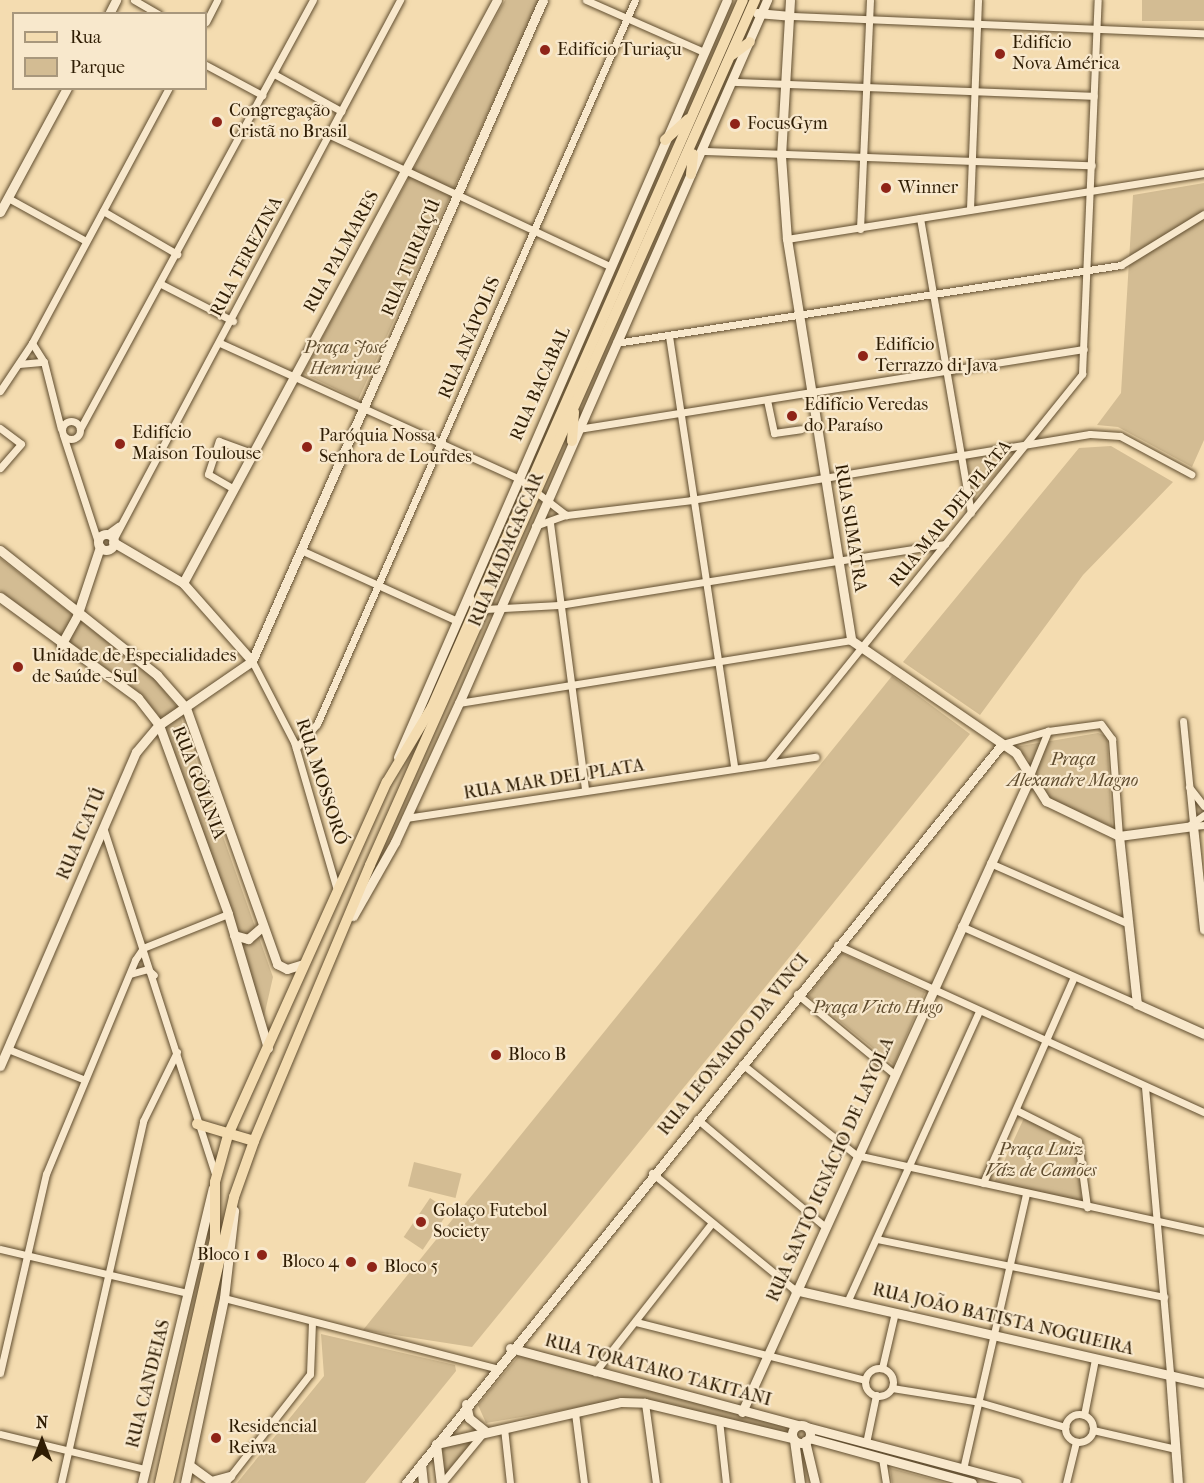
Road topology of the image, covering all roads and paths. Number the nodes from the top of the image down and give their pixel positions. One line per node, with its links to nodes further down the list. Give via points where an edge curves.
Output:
1 (134, 0): 17 (street)
2 (217, 0): 20 (street)
3 (313, 0): 29 (street)
4 (400, 0): 39 (street, RUA TEREZINA)
5 (496, 0): 47 (street, RUA PALMARES)
6 (543, 0): 51 (street, RUA TURIAÇÚ)
7 (586, 0): 19 (street)
8 (635, 0): 19 (street, RUA ANÁPOLIS)
9 (727, 0): 26 (street, RUA BACABAL)
10 (755, 0): 16 (main road)
11 (767, 0): 16 (street)
12 (790, 0): 18 (street, RUA SUMATRA)
13 (870, 0): 21 (street)
14 (978, 0): 22 (street)
15 (1098, 0): 23 (street, RUA MAR DEL PLATA)
16 (746, 6): 18 (street); 25 (street); 27 (main road); 38 (main road)
17 (155, 12)
18 (790, 16): 21 (street); 31 (street, RUA SUMATRA)
19 (627, 19): 26 (street); 58 (street, RUA ANÁPOLIS)
20 (207, 20)
21 (869, 21): 22 (street); 34 (street)
22 (977, 25): 23 (street); 35 (street)
23 (1097, 29): 24 (street); 37 (street, RUA MAR DEL PLATA)
24 (1204, 33)
25 (750, 42): 27 (main road); 30 (street)
26 (704, 52): 41 (street, RUA BACABAL)
27 (731, 55): 42 (main road)
28 (207, 66): 36 (street)
29 (274, 74): 36 (street); 39 (street)
30 (734, 81): 31 (street); 42 (street)
31 (786, 86): 34 (street); 43 (street, RUA SUMATRA)
32 (67, 90): 52 (street)
33 (168, 90): 54 (street)
34 (867, 90): 35 (street); 44 (street)
35 (975, 91): 37 (street); 45 (street)
36 (262, 95): 62 (street)
37 (1094, 96): 46 (street, RUA MAR DEL PLATA)
38 (700, 102): 41 (main road); 104 (main road)
39 (341, 111): 40 (street, RUA TEREZINA)
40 (330, 135): 47 (street); 68 (street, RUA TEREZINA)
41 (665, 140): 63 (street, RUA BACABAL)
42 (698, 147): 43 (street); 49 (main road); 81 (main road)
43 (782, 156): 44 (street); 60 (street, RUA SUMATRA)
44 (863, 157): 45 (street); 59 (street)
45 (972, 161): 46 (street); 53 (street)
46 (1092, 165): 50 (street, RUA MAR DEL PLATA)
47 (404, 172): 51 (street); 77 (street, RUA PALMARES)
48 (1204, 173): 50 (street)
49 (691, 174): 72 (street, RUA MADAGASCAR)
50 (1090, 194): 53 (street); 64 (street, RUA MAR DEL PLATA)
51 (457, 196): 58 (street); 83 (street, RUA TURIAÇÚ)
52 (8, 198): 55 (street); 61 (street)
53 (970, 209): 57 (street)
54 (103, 211): 61 (street); 62 (street)
55 (0, 212)
56 (1204, 214): 64 (street, via 1146,254)
57 (921, 218): 59 (street); 66 (street)
58 (532, 229): 63 (street); 95 (street, RUA ANÁPOLIS)
59 (860, 229): 60 (street)
60 (788, 240): 67 (street, RUA SUMATRA)
61 (86, 241): 70 (street)
62 (177, 254): 65 (street)
63 (609, 266): 101 (street, RUA BACABAL)
64 (1088, 271): 66 (street); 73 (street, RUA MAR DEL PLATA)
65 (160, 284): 68 (street); 84 (street)
66 (934, 291): 67 (street); 76 (street)
67 (798, 316): 69 (street); 79 (street, RUA SUMATRA)
68 (233, 321): 71 (street, RUA TEREZINA)
69 (669, 336): 72 (street); 85 (street)
70 (32, 343): 74 (street); 75 (street)
71 (220, 343): 77 (street); 111 (street, RUA TEREZINA)
72 (616, 343): 89 (street, RUA MADAGASCAR)
73 (1084, 349): 76 (street); 94 (street, RUA MAR DEL PLATA, via 1074,389)
74 (44, 362): 75 (street); 82 (street)
75 (19, 364): 78 (street)
76 (949, 371): 79 (street); 97 (street)
77 (291, 379): 83 (street); 96 (street, RUA PALMARES)
78 (0, 392)
79 (812, 394): 80 (street); 102 (street, RUA SUMATRA)
80 (767, 400): 85 (street); 90 (street, via 774,433)
81 (574, 409): 93 (main road); 104 (main road)
82 (57, 410): 86 (street); 91 (street)
83 (365, 410): 95 (street); 114 (street, RUA TURIAÇÚ)
84 (90, 411): 86 (street); 88 (street)
85 (679, 415): 89 (street); 106 (street)
86 (70, 421): 88 (street); 91 (street)
87 (0, 428): 99 (street, via 21,444)
88 (80, 429): 92 (street)
89 (578, 429): 93 (street, RUA MADAGASCAR)
90 (801, 429)
91 (62, 432): 92 (street); 98 (street)
92 (75, 438): 98 (street)
93 (572, 441): 104 (street, RUA MADAGASCAR)
94 (1027, 443): 97 (street); 100 (street, via 1106,433); 107 (street, RUA MAR DEL PLATA)
95 (442, 446): 101 (street); 118 (street, RUA ANÁPOLIS)
96 (252, 453): 103 (street, RUA PALMARES); 103 (street, via 219,441 208,474)
97 (961, 454): 102 (street); 107 (street)
98 (72, 461): 111 (street, via 92,525)
99 (0, 468)
100 (1191, 474)
101 (518, 478): 104 (street); 105 (street, RUA BACABAL)
102 (825, 478): 106 (street); 115 (street, RUA SUMATRA)
103 (234, 489): 116 (street, RUA PALMARES)
104 (535, 494): 105 (street); 108 (street); 110 (street, RUA MADAGASCAR); 122 (main road)
105 (508, 499): 119 (street, RUA BACABAL)
106 (692, 500): 108 (street); 117 (street)
107 (972, 513): 112 (street, RUA MAR DEL PLATA)
108 (566, 514): 109 (street)
109 (550, 523): 110 (street); 121 (street)
110 (533, 527): 123 (street, RUA MADAGASCAR)
111 (106, 541): 116 (street, RUA MOSSORÓ); 124 (street, RUA TEREZINA)
112 (945, 544): 115 (street); 128 (street, RUA MAR DEL PLATA)
113 (0, 550): 124 (street, RUA GÔIANIA)
114 (303, 551): 118 (street); 129 (street, RUA TURIAÇÚ)
115 (837, 562): 117 (street); 126 (street, RUA SUMATRA)
116 (183, 583): 129 (street, RUA MOSSORÓ)
117 (706, 583): 121 (street); 130 (street)
118 (378, 589): 125 (street); 138 (street, RUA ANÁPOLIS, via 317,724)
119 (468, 592): 122 (street); 125 (street, RUA BACABAL)
120 (0, 597): 127 (street, RUA GÔIANIA)
121 (558, 605): 123 (street); 131 (street)
122 (481, 607): 123 (street); 143 (main road, via 432,707); 155 (main road)
123 (499, 610): 132 (street, RUA MADAGASCAR)
124 (77, 616): 127 (street, RUA TEREZINA); 133 (street, RUA GÔIANIA, via 157,675)
125 (455, 620): 143 (street, RUA BACABAL)
126 (851, 640): 128 (street); 130 (street)
127 (61, 645): 135 (street, RUA GÔIANIA, via 138,698)
128 (863, 647): 137 (street); 140 (street, RUA MAR DEL PLATA)
129 (252, 661): 133 (street, RUA ICATÚ); 138 (street, RUA MOSSORÓ)
130 (717, 662): 131 (street); 141 (street)
131 (573, 686): 132 (street); 145 (street)
132 (459, 703): 148 (street, RUA MADAGASCAR)
133 (186, 708): 135 (street, RUA ICATÚ); 159 (street, RUA GÔIANIA)
134 (1183, 720): 144 (street)
135 (159, 725): 151 (street, RUA ICATÚ, via 136,752); 157 (street, RUA GÔIANIA)
136 (1048, 731): 137 (street); 142 (street); 152 (street, via 1101,724 1109,730)
137 (1002, 744): 142 (street, via 1016,753); 164 (street, RUA LEONARDO DA VINCI)
138 (296, 748): 156 (street, RUA MOSSORÓ)
139 (815, 757): 140 (street)
140 (769, 762): 141 (street, RUA MAR DEL PLATA)
141 (734, 767): 145 (street, RUA MAR DEL PLATA)
142 (1029, 780): 152 (street, via 1046,801); 154 (street, RUA SANTO IGNÁCIO DE LAYOLA)
143 (387, 782): 153 (main road)
144 (1188, 785): 146 (street); 150 (street)
145 (585, 790): 148 (street, RUA MAR DEL PLATA)
146 (1204, 806)
147 (1204, 815): 150 (street)
148 (406, 818): 162 (street, RUA MADAGASCAR)
149 (1204, 825): 150 (street)
150 (1190, 826): 152 (street); 161 (street)
151 (103, 827): 165 (street); 177 (street, RUA ICATÚ)
152 (1119, 836): 158 (street)
153 (352, 856): 155 (main road); 156 (main road)
154 (990, 863): 158 (street); 160 (street, RUA SANTO IGNÁCIO DE LAYOLA)
155 (370, 865): 162 (main road)
156 (337, 890): 166 (main road)
157 (228, 914): 163 (street, RUA GÔIANIA); 165 (street)
158 (1127, 923): 172 (street)
159 (263, 926): 163 (street, via 248,939); 166 (street, RUA GÔIANIA, via 277,964 287,969)
160 (961, 926): 169 (street); 170 (street, RUA SANTO IGNÁCIO DE LAYOLA)
161 (1204, 928)
162 (342, 933): 189 (main road)
163 (234, 935): 176 (street, RUA GÔIANIA)
164 (837, 945): 170 (street); 171 (street, RUA LEONARDO DA VINCI)
165 (146, 947): 167 (street); 168 (street)
166 (303, 964): 176 (main road)
167 (130, 974): 168 (street, via 147,969); 182 (street)
168 (154, 975): 178 (street)
169 (1073, 979): 172 (street); 175 (street)
170 (931, 990): 173 (street); 181 (street, RUA SANTO IGNÁCIO DE LAYOLA)
171 (797, 994): 180 (street, RUA LEONARDO DA VINCI); 181 (street)
172 (1137, 1004): 174 (street)
173 (979, 1011): 175 (street); 191 (street)
174 (1204, 1034)
175 (1045, 1041): 183 (street); 184 (street)
176 (268, 1048): 188 (main road)
177 (8, 1049): 179 (street, RUA ICATÚ); 182 (street)
178 (177, 1052): 187 (street); 206 (street, via 143,1121)
179 (1, 1062)
180 (742, 1064): 186 (street, RUA LEONARDO DA VINCI); 190 (street)
181 (894, 1074): 190 (street, RUA SANTO IGNÁCIO DE LAYOLA)
182 (83, 1079): 204 (street, via 46,1174)
183 (1145, 1087): 185 (street); 198 (street)
184 (1016, 1110): 194 (street); 197 (street, via 1078,1141)
185 (1204, 1112)
186 (696, 1119): 192 (street, RUA LEONARDO DA VINCI); 200 (street)
187 (197, 1124): 188 (main road); 193 (street)
188 (228, 1135): 189 (main road); 193 (main road)
189 (254, 1141): 196 (main road)
190 (856, 1155): 191 (street); 200 (street, RUA SANTO IGNÁCIO DE LAYOLA)
191 (910, 1169): 194 (street); 202 (street)
192 (652, 1173): 199 (street); 216 (street, RUA LEONARDO DA VINCI)
193 (216, 1179): 208 (street); 257 (main road, via 214,1239)
194 (983, 1183): 195 (street)
195 (1026, 1193): 197 (street); 205 (street)
196 (234, 1197): 210 (street); 258 (main road)
197 (1087, 1207): 198 (street)
198 (1157, 1222): 201 (street); 209 (street)
199 (712, 1223): 207 (street); 214 (street)
200 (824, 1226): 207 (street, RUA SANTO IGNÁCIO DE LAYOLA)
201 (1204, 1231)
202 (877, 1239): 205 (street); 211 (street)
203 (0, 1249): 204 (street)
204 (26, 1255): 206 (street); 222 (street)
205 (1011, 1266): 209 (street); 215 (street)
206 (108, 1275): 208 (street); 248 (street)
207 (795, 1290): 211 (street, RUA JOÃO BATISTA NOGUEIRA); 217 (street, RUA SANTO IGNÁCIO DE LAYOLA)
208 (188, 1293): 252 (street, RUA CANDEIAS)
209 (1164, 1297): 223 (street)
210 (224, 1298): 213 (street); 251 (street)
211 (848, 1300): 212 (street, RUA JOÃO BATISTA NOGUEIRA)
212 (896, 1312): 215 (street, RUA JOÃO BATISTA NOGUEIRA); 220 (street)
213 (312, 1322): 219 (street); 254 (street, via 310,1374)
214 (636, 1322): 217 (street); 221 (street)
215 (994, 1336): 218 (street, RUA JOÃO BATISTA NOGUEIRA); 230 (street)
216 (510, 1348): 219 (street, RUA LEONARDO DA VINCI); 221 (street, RUA TORATARO TAKITANI)
217 (767, 1355): 224 (street); 232 (street, RUA SANTO IGNÁCIO DE LAYOLA)
218 (1095, 1359): 223 (street, RUA JOÃO BATISTA NOGUEIRA); 235 (street)
219 (494, 1368): 231 (street, RUA LEONARDO DA VINCI)
220 (882, 1368): 224 (street, via 870,1371); 226 (street, via 891,1374)
221 (595, 1372): 229 (street, RUA TORATARO TAKITANI)
222 (0, 1373)
223 (1170, 1375): 225 (street, RUA JOÃO BATISTA NOGUEIRA); 247 (street)
224 (865, 1380): 227 (street)
225 (1204, 1383)
226 (892, 1388): 227 (street); 230 (street)
227 (876, 1395): 245 (street)
228 (645, 1402): 233 (street); 234 (street); 265 (street)
229 (705, 1402): 232 (street, RUA TORATARO TAKITANI); 234 (street)
230 (979, 1402): 237 (street); 253 (street)
231 (466, 1404): 239 (street, via 469,1418); 246 (street, RUA LEONARDO DA VINCI)
232 (742, 1412): 241 (street, RUA TORATARO TAKITANI)
233 (575, 1413): 238 (street); 264 (street)
234 (701, 1415): 236 (street)
235 (1084, 1415): 237 (street, via 1070,1418); 240 (street)
236 (719, 1420): 243 (street); 266 (street)
237 (1065, 1427): 244 (street)
238 (504, 1428): 239 (street); 263 (street)
239 (485, 1431): 246 (street); 262 (street)
240 (1093, 1431): 244 (street); 247 (street)
241 (805, 1433): 243 (street); 243 (street); 245 (street, RUA TORATARO TAKITANI); 249 (street); 268 (street)
242 (0, 1434): 248 (street)
243 (793, 1439): 267 (street)
244 (1076, 1442): 272 (street)
245 (866, 1443): 253 (street, RUA TORATARO TAKITANI)
246 (436, 1444): 250 (street, RUA LEONARDO DA VINCI); 262 (street)
247 (1176, 1449): 273 (street)
248 (67, 1451): 252 (street); 255 (street)
249 (882, 1458): 269 (street); 270 (street)
250 (421, 1464): 260 (street, RUA LEONARDO DA VINCI); 261 (street)
251 (189, 1465): 254 (street, via 211,1481); 259 (street)
252 (145, 1469): 256 (street, RUA CANDEIAS)
253 (963, 1469): 271 (street, RUA TORATARO TAKITANI)
254 (228, 1480)
255 (61, 1483)
256 (142, 1483)
257 (160, 1483)
258 (168, 1483)
259 (185, 1483)
260 (406, 1483)
261 (423, 1483)
262 (441, 1483)
263 (510, 1483)
264 (584, 1483)
265 (656, 1483)
266 (726, 1483)
267 (800, 1483)
268 (815, 1483)
269 (886, 1483)
270 (972, 1483)
271 (1017, 1483)
272 (1066, 1483)
273 (1178, 1483)

